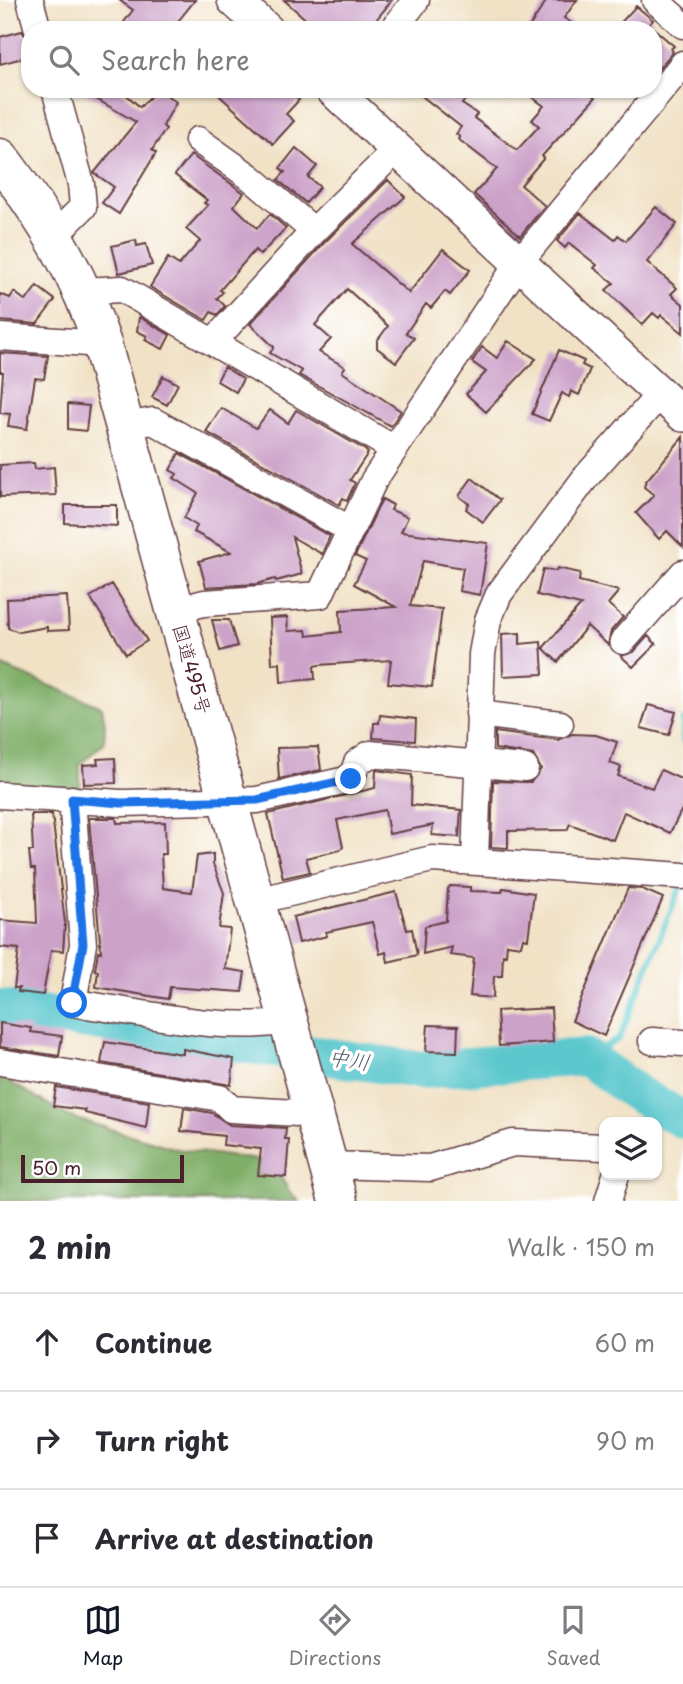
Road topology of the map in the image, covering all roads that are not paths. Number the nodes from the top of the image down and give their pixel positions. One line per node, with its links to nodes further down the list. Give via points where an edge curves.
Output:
1 (30, 0): 5 (street)
2 (234, 0): 6 (street)
3 (416, 0): 7 (street)
4 (655, 0): 8 (street)
5 (36, 21)
6 (257, 21)
7 (400, 21)
8 (683, 25)
9 (683, 64): 10 (street)
10 (662, 89)
11 (57, 98): 18 (street, via 83,206)
12 (346, 98): 15 (street)
13 (655, 98): 19 (street)
14 (198, 139): 17 (street)
15 (397, 149): 17 (street); 19 (street)
16 (0, 158): 18 (highway, 国道495号)
17 (314, 231): 22 (street)
18 (54, 236): 20 (highway, 国道495号)
19 (520, 261): 24 (street); 26 (street)
20 (82, 291): 22 (street, via 122,289); 23 (highway, 国道495号)
21 (0, 337): 23 (street)
22 (214, 341): 26 (street)
23 (102, 344): 25 (highway, 国道495号)
24 (672, 404): 31 (street, via 586,477 499,594 482,654)
25 (126, 426): 27 (street, via 153,421); 29 (highway, 国道495号)
26 (394, 449): 27 (street)
27 (351, 530): 29 (street, via 320,595 204,603)
28 (683, 573): 30 (street)
29 (176, 610): 37 (highway, 国道495号)
30 (623, 641)
31 (479, 714): 32 (street); 33 (street)
32 (560, 724)
33 (477, 763): 34 (street); 37 (street, via 370,754 356,763 351,779 257,800); 38 (street)
34 (526, 768)
35 (0, 794): 36 (street)
36 (72, 799): 37 (street, via 121,803); 43 (street, via 83,944 72,1003 261,1026)
37 (229, 800): 40 (highway, 国道495号)
38 (475, 862): 39 (street); 40 (street, via 432,859)
39 (683, 876)
40 (257, 901): 43 (highway, 国道495号)
41 (652, 1041): 42 (street)
42 (683, 1042)
43 (296, 1046): 45 (highway, 国道495号)
44 (0, 1062): 45 (street, via 220,1098 231,1109)
45 (314, 1114): 48 (highway, 国道495号)
46 (599, 1147): 48 (street, via 513,1143 430,1168)
47 (614, 1180): 49 (street)
48 (333, 1183)
49 (608, 1201)

